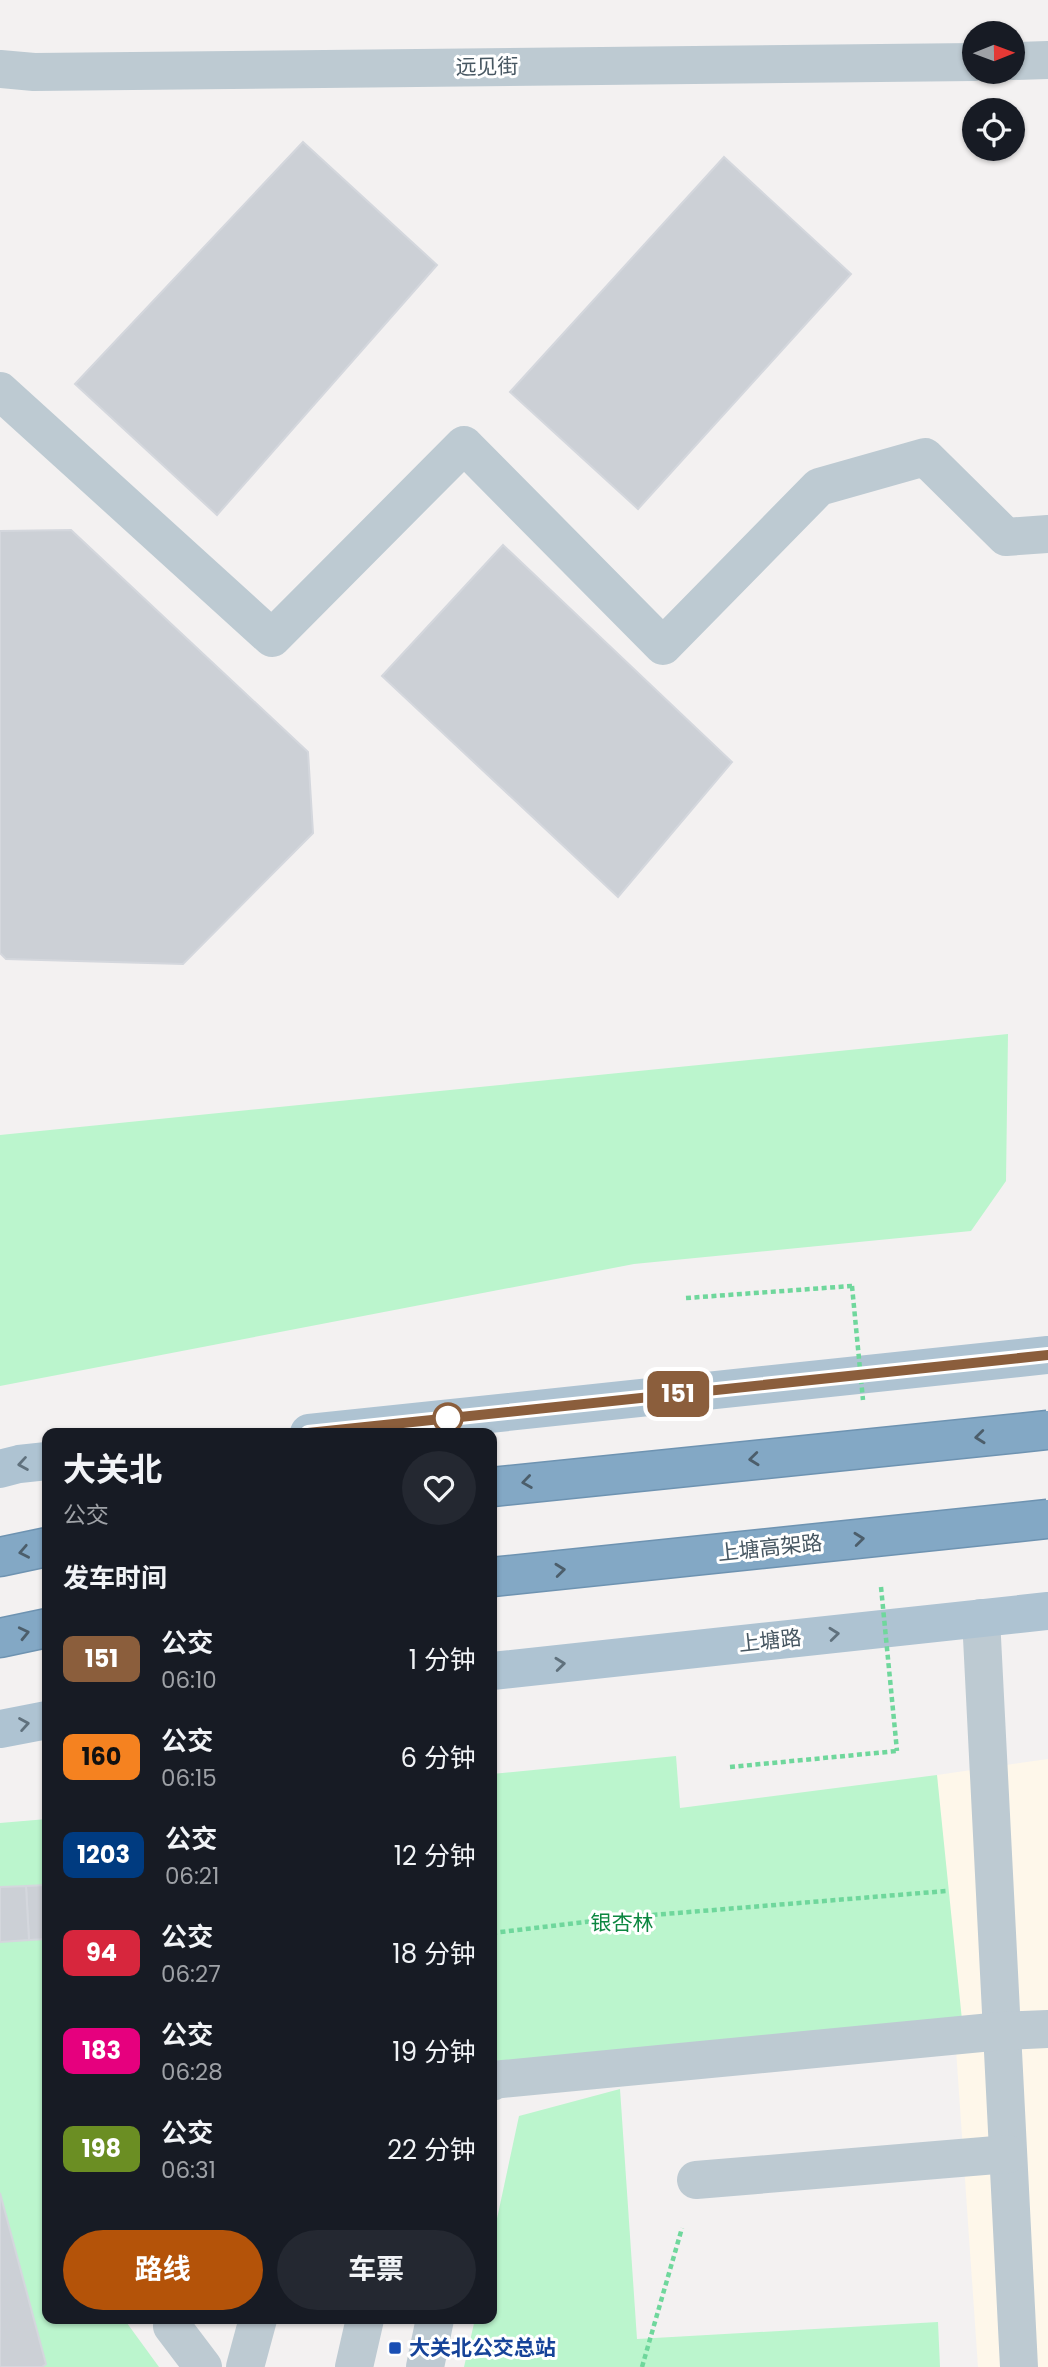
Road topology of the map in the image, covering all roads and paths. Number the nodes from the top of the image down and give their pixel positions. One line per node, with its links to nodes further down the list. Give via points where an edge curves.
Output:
1 (1048, 60): 2 (street)
2 (1026, 61)
3 (962, 62): 4 (street, 远见街)
4 (0, 69)
5 (0, 391): 6 (street, via 272,638 464,445 663,646 819,487 925,457 1006,537)
6 (1048, 534)
7 (852, 1286): 8 (path)
8 (686, 1298)
9 (1048, 1355): 10 (main road)
10 (356, 1428)
11 (1048, 1430): 14 (highway, one-way to 14, bridge)
12 (42, 1462): 13 (main road, one-way to 13)
13 (0, 1469)
14 (497, 1486)
15 (1048, 1519): 18 (highway, 上塘高架路, one-way to 15, bridge)
16 (42, 1548): 17 (highway, one-way to 17)
17 (0, 1557)
18 (497, 1576)
19 (1048, 1611): 20 (main road, 上塘路)
20 (981, 1618): 23 (main road, 上塘路, one-way to 20); 28 (street)
21 (42, 1629): 22 (highway, one-way to 21)
22 (0, 1638)
23 (497, 1670)
24 (42, 1721): 25 (main road, one-way to 24)
25 (0, 1729)
26 (897, 1751): 27 (path)
27 (730, 1767)
28 (995, 1887): 29 (path); 31 (street)
29 (497, 1932)
30 (1048, 2029): 31 (street)
31 (1002, 2031): 32 (street); 33 (street)
32 (497, 2080)
33 (1008, 2154): 34 (street); 44 (street)
34 (696, 2180): 43 (path)
35 (172, 2324): 39 (street)
36 (257, 2324): 40 (street)
37 (364, 2324): 41 (street)
38 (435, 2324): 42 (street)
39 (203, 2367)
40 (245, 2367)
41 (354, 2367)
42 (425, 2367)
43 (642, 2367)
44 (1019, 2367)

